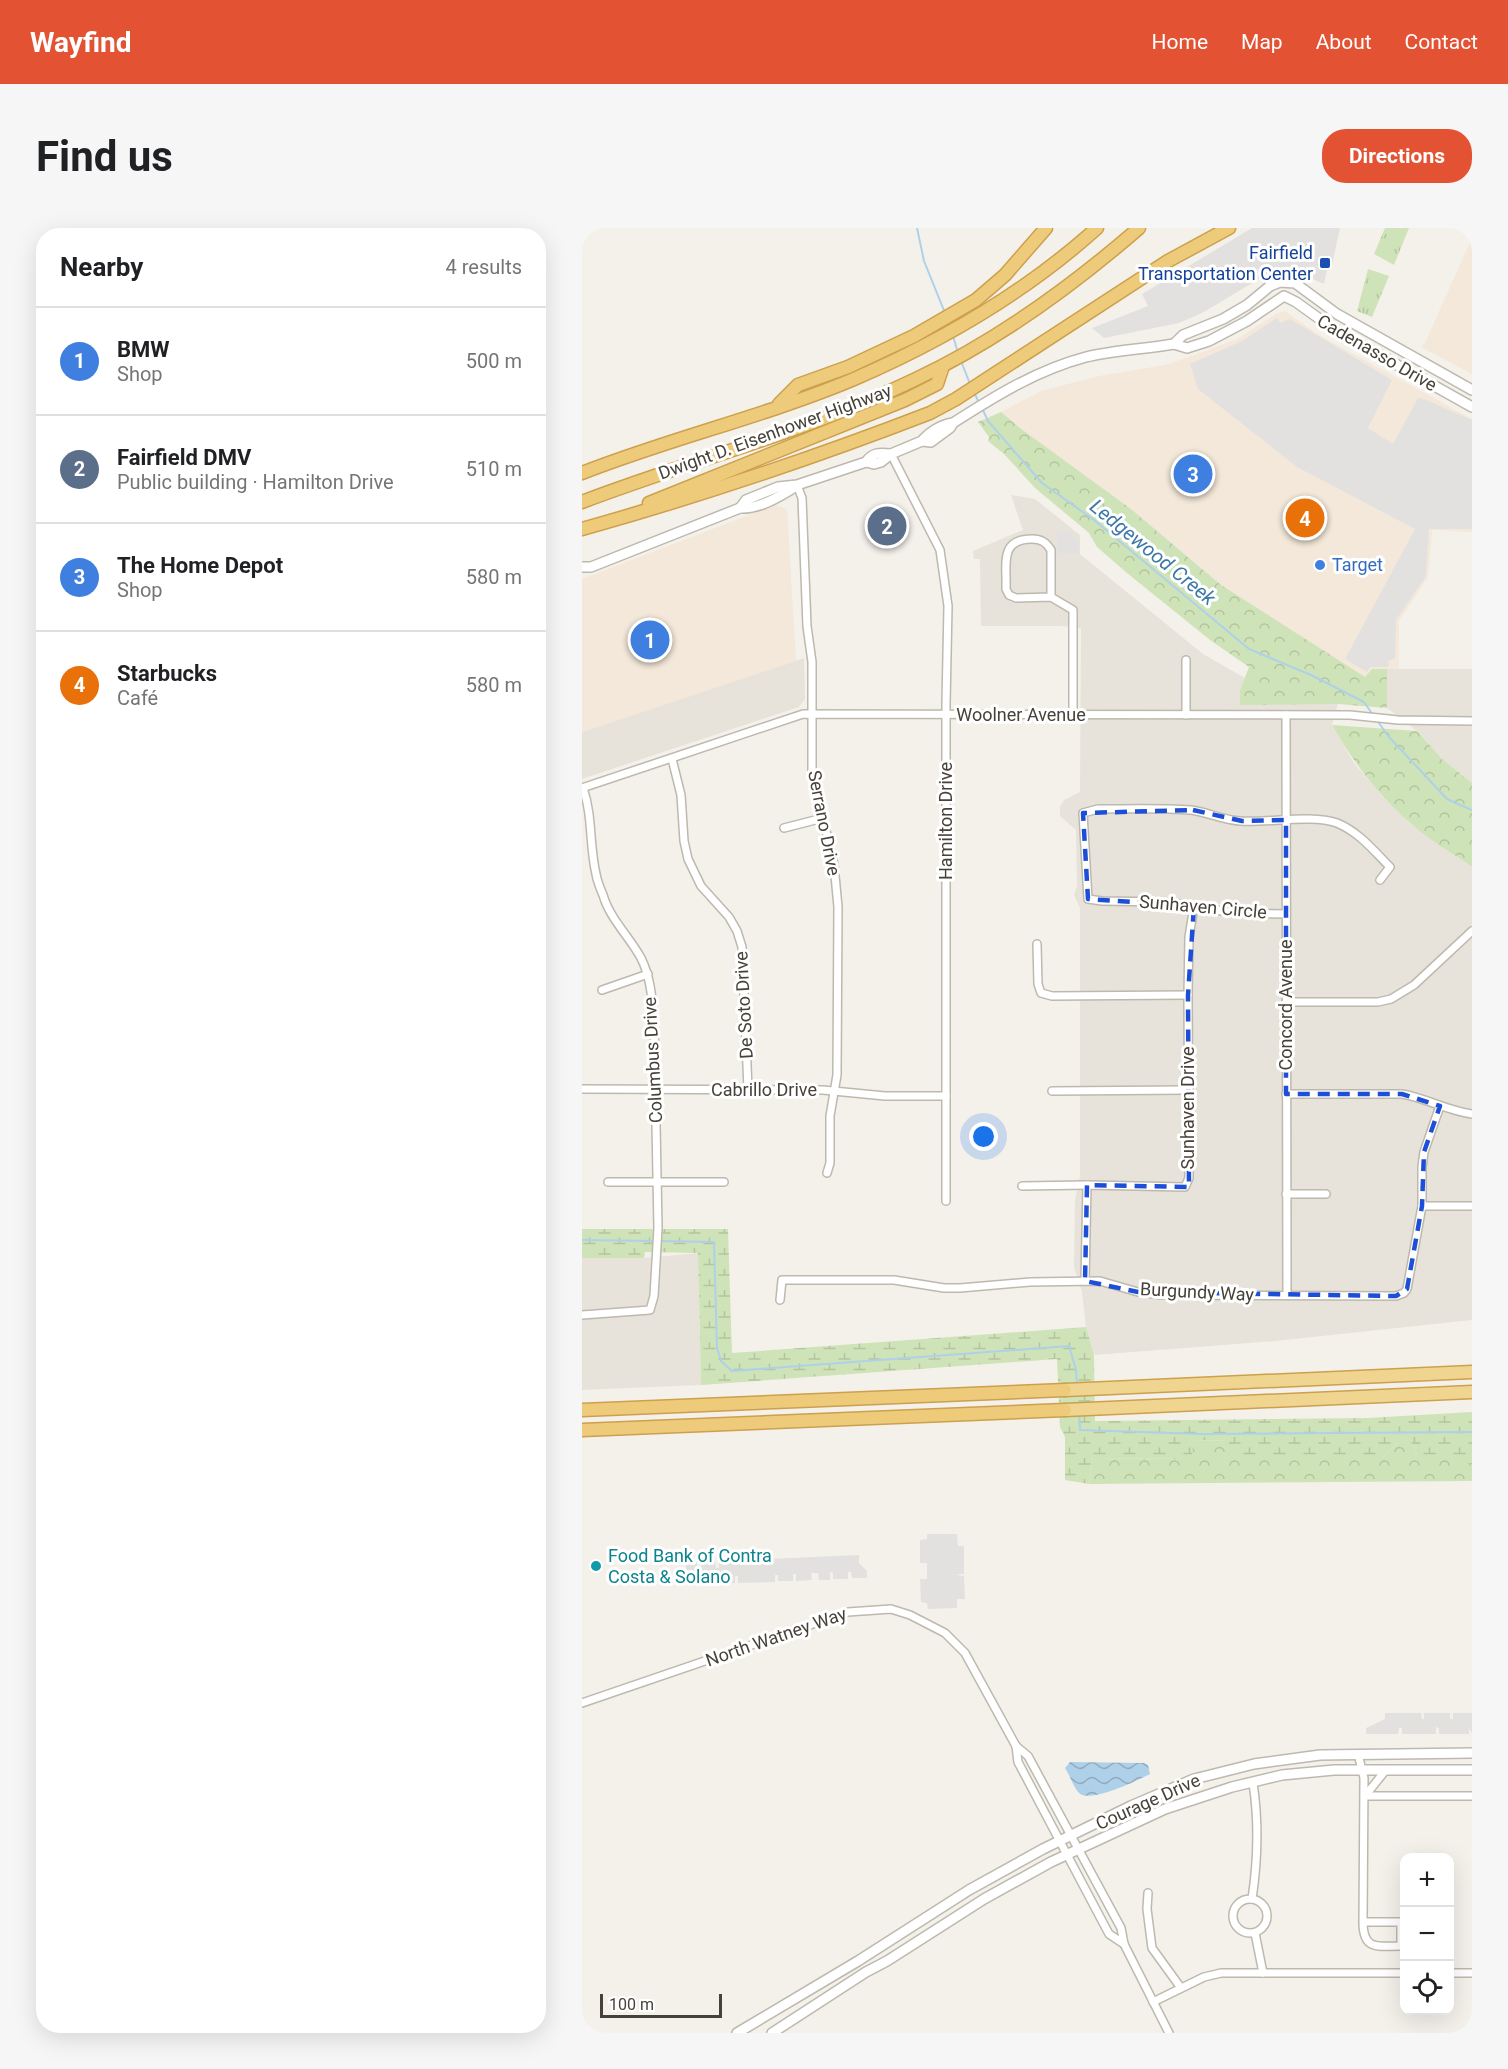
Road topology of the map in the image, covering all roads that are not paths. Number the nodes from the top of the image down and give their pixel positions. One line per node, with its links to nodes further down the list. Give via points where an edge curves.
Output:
1 (1046, 228): 8 (highway, via 1005,275 976,300 848,367 798,385)
2 (1097, 228): 8 (highway, Dwight D. Eisenhower Highway, via 1049,268 961,326 852,379)
3 (1139, 228): 6 (highway, Dwight D. Eisenhower Highway, via 1036,310)
4 (1229, 228): 14 (highway, via 1168,261 930,413 677,502)
5 (1174, 344): 7 (street, Cadenasso Drive, via 1184,335 1223,320 1270,286 1286,281); 9 (street, Cadenasso Drive, via 1188,348 1209,341 1284,296 1335,330); 10 (street, via 1061,364 992,398 931,442 922,441)
6 (943, 366): 13 (highway, Dwight D. Eisenhower Highway, via 867,402); 14 (highway, via 937,384 905,400)
7 (1472, 390)
8 (777, 407): 11 (highway, Dwight D. Eisenhower Highway)
9 (1472, 407)
10 (891, 454): 12 (street, via 879,453 867,462); 21 (street, Hamilton Drive, via 943,562 948,606)
11 (582, 473)
12 (797, 485): 16 (street, via 778,487 746,500 740,508); 20 (street, Serrano Drive, via 802,498)
13 (582, 502)
14 (601, 523): 15 (highway)
15 (582, 528)
16 (586, 567): 17 (street)
17 (582, 575)
18 (1051, 597): 18 (street, via 1051,550 1047,544 1039,539 1012,543 1007,551 1009,595); 22 (street, via 1073,610)
19 (1186, 660): 23 (street)
20 (812, 714): 21 (street, Woolner Avenue); 26 (street, Woolner Avenue, via 794,716); 28 (street, Serrano Drive, via 812,771)
21 (946, 715): 22 (street, Woolner Avenue); 47 (street, Hamilton Drive)
22 (1073, 715): 23 (street, Woolner Avenue)
23 (1186, 715): 24 (street, Woolner Avenue)
24 (1286, 715): 25 (street, Woolner Avenue); 29 (street, Concord Avenue)
25 (1472, 721)
26 (672, 759): 27 (street, Woolner Avenue); 41 (street, De Soto Drive, via 681,795 688,859 701,886 729,917 742,947)
27 (582, 788): 36 (street, Columbus Drive, via 590,807 596,873 604,900)
28 (822, 818): 30 (street); 44 (street, Serrano Drive, via 834,865 838,907)
29 (1286, 820): 31 (street, via 1335,822 1349,829 1390,867); 32 (street, Sunhaven Circle, via 1222,819 1192,810 1098,809 1083,813 1088,899); 33 (street, Concord Avenue)
30 (784, 828)
31 (1380, 880)
32 (1194, 906): 33 (street, Sunhaven Circle, via 1234,913); 38 (street, Sunhaven Drive)
33 (1286, 914): 39 (street, Concord Avenue)
34 (1472, 931): 39 (street, via 1414,985 1391,999)
35 (1037, 945): 38 (street, via 1041,993)
36 (648, 974): 37 (street); 42 (street, Columbus Drive)
37 (603, 990)
38 (1188, 995): 43 (street, Sunhaven Drive)
39 (1286, 1002): 46 (street, Concord Avenue)
40 (582, 1089): 42 (street, Cabrillo Drive)
41 (748, 1089): 42 (street, Cabrillo Drive); 44 (street, Cabrillo Drive)
42 (656, 1090): 52 (street, Columbus Drive)
43 (1189, 1090): 45 (street); 54 (street, Sunhaven Drive, via 1189,1178 1185,1187)
44 (834, 1091): 47 (street, Cabrillo Drive); 50 (street, Serrano Drive)
45 (1052, 1091)
46 (1286, 1094): 48 (street, via 1402,1094); 56 (street, Concord Avenue)
47 (946, 1096): 58 (street, Hamilton Drive)
48 (1440, 1106): 49 (street); 59 (street, Burgundy Way, via 1424,1152)
49 (1472, 1114)
50 (827, 1173)
51 (608, 1182): 52 (street)
52 (658, 1182): 53 (street); 64 (street, Columbus Drive, via 654,1296 650,1310)
53 (724, 1182)
54 (1086, 1185): 55 (street); 61 (street)
55 (1022, 1186)
56 (1286, 1194): 57 (street); 62 (street, Concord Avenue)
57 (1326, 1194)
58 (946, 1201)
59 (1422, 1206): 60 (street); 62 (street, Burgundy Way, via 1404,1293)
60 (1472, 1206)
61 (1085, 1281): 62 (street, Burgundy Way, via 1162,1295); 63 (street, Burgundy Way, via 944,1288 894,1280 782,1280)
62 (1287, 1295)
63 (780, 1300)
64 (582, 1315)
65 (1472, 1370): 67 (highway)
66 (1472, 1392): 68 (highway)
67 (582, 1410)
68 (582, 1430)
69 (582, 1703): 70 (street, North Watney Way, via 848,1612 891,1609 945,1633 965,1653)
70 (1016, 1746): 79 (street, North Watney Way, via 1028,1756); 80 (street, North Watney Way, via 1018,1762)
71 (1472, 1753): 72 (street, Courage Drive)
72 (1358, 1754): 73 (street); 79 (street, Courage Drive, via 1288,1758 1194,1779)
73 (1362, 1770): 75 (street, Courage Drive); 76 (street, Courage Drive, via 1282,1775); 77 (street)
74 (1472, 1770): 75 (street, Courage Drive)
75 (1385, 1771): 77 (street)
76 (1252, 1782): 81 (street, Courage Drive, via 1165,1809); 84 (street, via 1258,1859)
77 (1365, 1796): 78 (street); 85 (street)
78 (1472, 1796)
79 (1072, 1836): 80 (street, Courage Drive); 81 (street, North Watney Way)
80 (1059, 1842): 82 (street, North Watney Way); 88 (street, Courage Drive, via 969,1890)
81 (1079, 1849): 82 (street, Courage Drive); 87 (street, North Watney Way, via 1121,1928)
82 (1067, 1855): 87 (street, North Watney Way, via 1109,1934); 89 (street, Courage Drive, via 984,1899)
83 (1148, 1893): 94 (street, via 1152,1948)
84 (1252, 1899): 86 (street, via 1267,1911 1266,1924); 86 (street, via 1239,1902 1233,1914 1237,1927)
85 (1363, 1923): 85 (street, via 1366,1941 1373,1946 1401,1946 1401,1922)
86 (1255, 1933): 90 (street)
87 (1124, 1944): 95 (street)
88 (858, 1961): 89 (street); 96 (street, Courage Drive)
89 (866, 1972): 97 (street, Courage Drive)
90 (1263, 1973): 91 (street); 94 (street, via 1221,1973)
91 (1400, 1973)
92 (1454, 1973): 93 (street)
93 (1472, 1973)
94 (1181, 1988): 95 (street)
95 (1153, 2002): 98 (street)
96 (737, 2033)
97 (772, 2033)
98 (1169, 2033)

